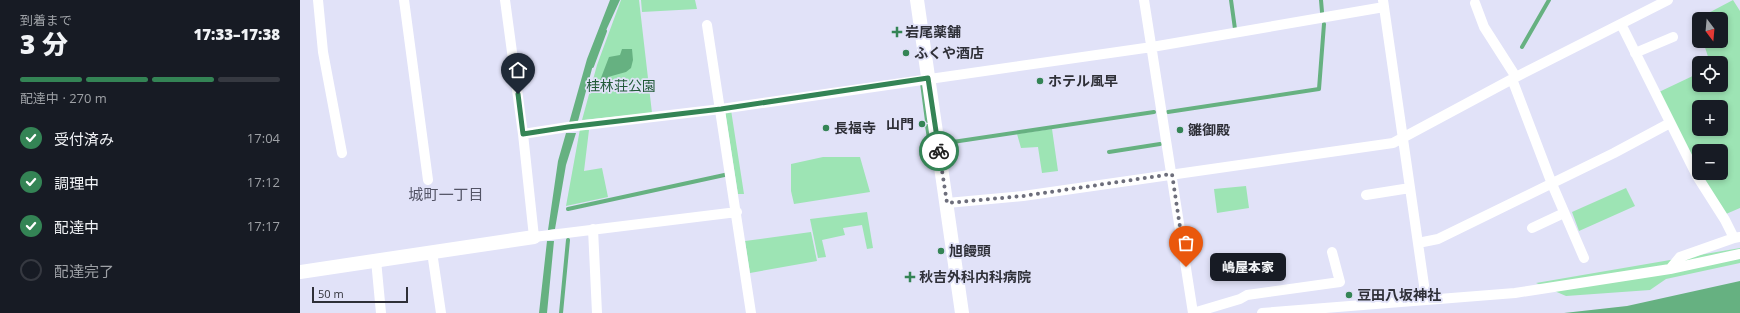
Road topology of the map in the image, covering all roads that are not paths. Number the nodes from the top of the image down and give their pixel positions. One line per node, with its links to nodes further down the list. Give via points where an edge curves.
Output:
1 (318, 0): 20 (street, via 323,52)
2 (404, 0): 22 (street)
3 (505, 0): 18 (street)
4 (917, 0): 14 (street)
5 (1144, 0): 12 (street)
6 (1668, 0): 9 (street)
7 (1384, 3): 12 (street); 19 (street)
8 (1475, 3): 15 (street, via 1484,27)
9 (1621, 24): 13 (street); 15 (street)
10 (707, 25): 16 (street)
11 (1673, 37): 13 (street)
12 (1152, 47): 14 (street); 21 (street)
13 (1635, 53): 17 (street)
14 (928, 78): 16 (street); 26 (street)
15 (1514, 78): 19 (street); 23 (street)
16 (721, 109): 18 (street); 27 (street)
17 (1670, 123): 23 (street); 32 (street, via 1697,176)
18 (523, 134): 31 (street)
19 (1403, 136): 21 (street, via 1393,143); 24 (street)
20 (342, 153)
21 (1172, 174): 26 (street, via 1023,196); 47 (street)
22 (428, 180)
23 (1552, 184): 28 (street); 33 (street, via 1438,239)
24 (1410, 188): 25 (street); 33 (street)
25 (1366, 195)
26 (947, 203): 46 (street)
27 (737, 212): 30 (street); 45 (street)
28 (1564, 213): 29 (street); 37 (street)
29 (1532, 228)
30 (593, 229): 31 (street); 44 (street)
31 (541, 236): 34 (street)
32 (1737, 238): 39 (street, via 1680,257)
33 (1418, 243): 41 (street)
34 (432, 252): 38 (street); 43 (street)
35 (1332, 252): 47 (street, via 1340,282 1247,295)
36 (1740, 254): 39 (street)
37 (1584, 258)
38 (376, 260): 40 (street); 42 (street)
39 (1670, 269): 41 (street, via 1515,293)
40 (300, 272)
41 (1426, 299): 48 (street)
42 (382, 313)
43 (441, 313)
44 (597, 313)
45 (751, 313)
46 (962, 313)
47 (1193, 313)
48 (1262, 313)

